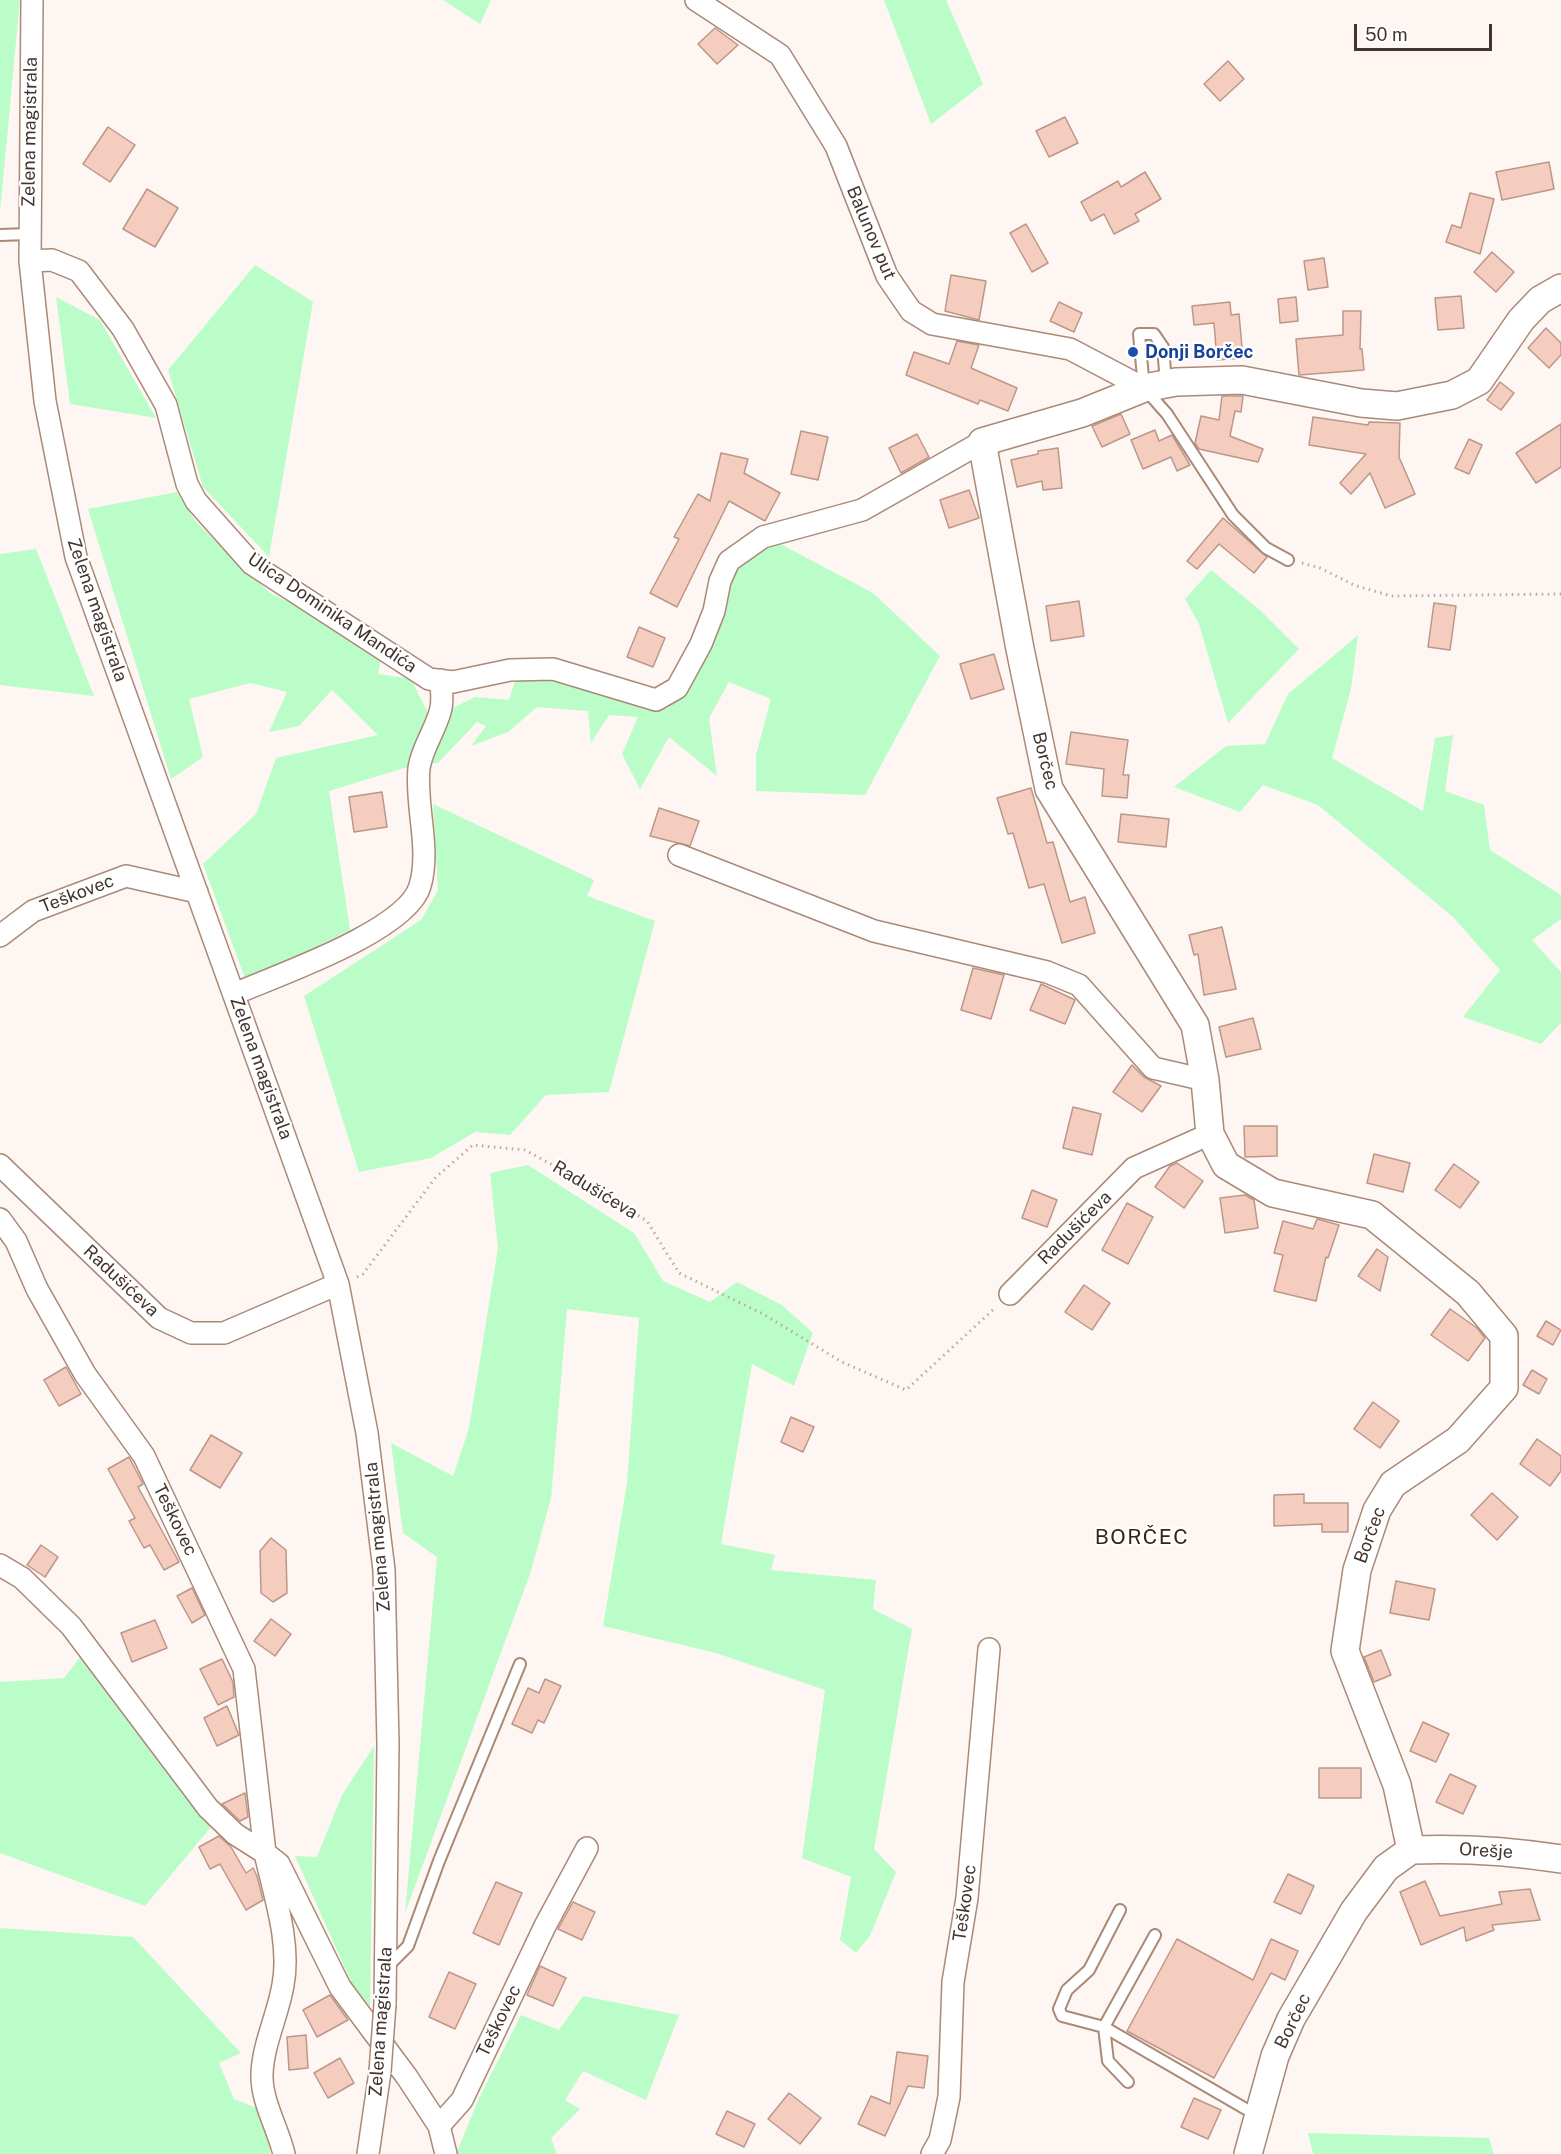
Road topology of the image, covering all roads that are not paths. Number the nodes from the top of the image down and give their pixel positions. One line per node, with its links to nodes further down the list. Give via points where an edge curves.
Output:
1 (32, 0): 3 (street, Zelena magistrala)
2 (696, 0): 7 (street, Balunov put, via 780,55 836,146 887,276 911,310 932,324 1070,349)
3 (29, 234): 4 (lane); 5 (street, Zelena magistrala)
4 (0, 235)
5 (30, 261): 10 (street, Ulica Dominika Mandića, via 52,260 79,271 123,329 166,405 187,484 196,501 252,564 429,679); 12 (street, Zelena magistrala, via 45,401 76,557)
6 (1561, 288): 7 (street, Ulica Dominika Mandića, via 1540,300 1521,320 1479,381 1426,402 1397,406 1361,403 1242,380)
7 (1155, 386): 8 (street, Ulica Dominika Mandića, via 1082,413); 9 (lane, via 1167,414 1233,515 1266,548)
8 (982, 442): 10 (street, Ulica Dominika Mandića, via 862,510 763,537 729,561 701,644 677,688 656,700 553,669 510,670 453,682); 15 (street, Borčec, via 1049,789 1195,1025)
9 (1288, 560)
10 (441, 680): 14 (street, via 441,707 419,767 423,855 421,885 414,902 394,920 352,942)
11 (679, 855): 15 (street, via 874,931 1047,972 1079,985 1153,1068)
12 (197, 892): 13 (street, Teškovec, via 126,876 33,911); 14 (street, Zelena magistrala)
13 (0, 936)
14 (234, 994): 19 (street, Zelena magistrala)
15 (1204, 1080): 16 (street, Borčec)
16 (1210, 1134): 20 (street, Radušićeva, via 1134,1168); 25 (street, Borčec, via 1226,1165 1273,1193 1372,1215 1468,1293 1504,1336 1504,1388 1458,1440 1393,1484 1377,1510 1358,1570 1345,1651 1397,1785)
17 (0, 1165): 19 (street, Radušićeva, via 159,1318 191,1333 224,1333)
18 (0, 1219): 26 (street, Teškovec, via 16,1241 37,1289 86,1374 144,1456 244,1669)
19 (338, 1284): 30 (street, Zelena magistrala, via 368,1432 384,1570)
20 (1010, 1294)
21 (0, 1565): 26 (street, via 22,1578 71,1626 208,1808 235,1834)
22 (989, 1649): 38 (street, Teškovec, via 967,1898 953,1982 949,2097 940,2140)
23 (520, 1664): 30 (lane, via 408,1946)
24 (587, 1848): 34 (street, Teškovec, via 462,2100)
25 (1411, 1850): 27 (street, Orešje, via 1450,1848); 33 (street, Borčec, via 1386,1868 1354,1911 1316,1975 1275,2056)
26 (265, 1853): 34 (street, via 279,1864 340,1987); 35 (street, Teškovec, via 281,1929 284,1984 262,2075)
27 (1561, 1858)
28 (1120, 1910): 31 (lane, via 1089,1970 1067,1990 1059,2009 1062,2016)
29 (1155, 1935): 31 (lane)
30 (387, 1967): 36 (street, Zelena magistrala, bridge, via 380,2072)
31 (1104, 2027): 32 (lane, via 1108,2061); 33 (lane)
32 (1128, 2082)
33 (1258, 2116): 39 (street, Borčec)
34 (439, 2126): 37 (street)
35 (284, 2154)
36 (368, 2154)
37 (446, 2154)
38 (932, 2154)
39 (1248, 2154)

